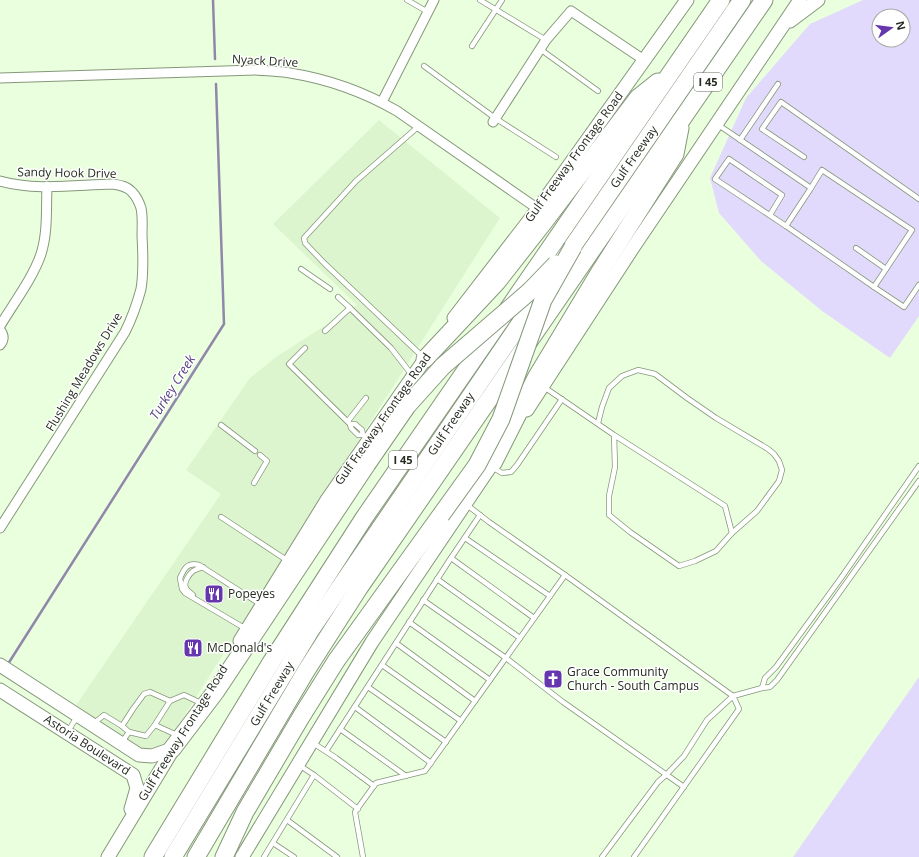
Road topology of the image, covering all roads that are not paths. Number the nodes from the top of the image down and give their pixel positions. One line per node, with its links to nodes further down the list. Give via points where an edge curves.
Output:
1 (407, 0): 12 (lane)
2 (434, 0): 12 (street)
3 (480, 0): 11 (lane)
4 (502, 0): 11 (lane)
5 (687, 0): 17 (main road, Gulf Freeway Frontage Road)
6 (721, 0): 19 (highway, Gulf Freeway / I 45)
7 (742, 0): 39 (highway, Gulf Freeway)
8 (764, 0): 25 (highway, Gulf Freeway / I 45)
9 (800, 0): 13 (main road)
10 (818, 0): 13 (main road)
11 (496, 9): 14 (lane); 15 (lane)
12 (428, 12): 23 (street)
13 (781, 28): 26 (main road)
14 (546, 40): 16 (street); 17 (street, via 571,11)
15 (472, 46)
16 (540, 49): 22 (lane); 24 (street)
17 (644, 60): 36 (main road, Gulf Freeway Frontage Road)
18 (424, 66): 24 (lane)
19 (670, 74): 53 (highway, via 638,98 497,282); 129 (highway, Gulf Freeway / I 45, via 364,518 272,661)
20 (0, 78): 23 (street, Nyack Drive, via 256,70 322,80 358,91)
21 (778, 84): 28 (lane)
22 (598, 91)
23 (382, 102): 27 (street, Nyack Drive)
24 (494, 120): 29 (lane)
25 (682, 120): 65 (highway, via 675,154 600,270 536,378); 131 (highway, Gulf Freeway / I 45, via 359,588 306,671)
26 (716, 124): 28 (lane); 55 (main road)
27 (418, 126): 36 (street, Nyack Drive); 53 (lane, via 356,180 304,238 305,243 324,263)
28 (740, 140): 33 (lane)
29 (556, 157)
30 (804, 157): 35 (lane, via 762,129 781,102)
31 (0, 181): 32 (street, Sandy Hook Drive, via 35,187)
32 (47, 186): 34 (street, Sandy Hook Drive, via 112,184); 48 (street, via 46,230 41,253 31,275)
33 (811, 188): 38 (lane); 42 (lane, via 822,170 912,230)
34 (132, 192): 72 (street, Flushing Meadows Drive, via 138,200 142,216 142,274 135,311 117,345)
35 (919, 199)
36 (538, 209): 53 (main road, Gulf Freeway Frontage Road)
37 (770, 215): 37 (lane, via 715,179 729,159 782,195); 38 (lane)
38 (786, 226): 44 (lane)
39 (572, 246): 113 (highway, bridge, via 530,291 443,366 407,406 216,691); 130 (highway, Gulf Freeway, bridge, via 314,625); 132 (highway, bridge, via 543,300 501,420 476,465 332,667 246,812)
40 (856, 248): 42 (lane)
41 (301, 269): 45 (lane)
42 (886, 269): 44 (lane)
43 (919, 285): 44 (lane, via 904,307)
44 (874, 287)
45 (330, 289)
46 (338, 297): 47 (lane)
47 (350, 308): 50 (lane); 54 (lane, via 391,348)
48 (0, 326)
49 (0, 330): 51 (street, via 3,338)
50 (325, 331)
51 (0, 345)
52 (305, 348): 58 (lane, via 289,364)
53 (425, 359): 54 (main road, Gulf Freeway Frontage Road)
54 (413, 376): 62 (main road, Gulf Freeway Frontage Road)
55 (543, 386): 57 (lane); 65 (main road)
56 (366, 398): 58 (lane)
57 (562, 398): 59 (lane); 65 (lane, via 511,472 502,473)
58 (349, 422): 62 (lane, via 362,430)
59 (598, 423): 61 (lane); 73 (lane, via 609,388 622,376 638,370 655,374 716,418 768,449 779,461 782,470 779,481 758,511)
60 (220, 425): 63 (lane)
61 (614, 435): 73 (lane, via 725,506); 73 (lane, via 615,467 609,496 609,515 679,566 716,551)
62 (366, 437): 78 (main road, Gulf Freeway Frontage Road)
63 (255, 451)
64 (260, 455): 68 (lane, via 267,461)
65 (492, 464): 69 (main road)
66 (919, 466): 75 (lane)
67 (919, 481): 76 (lane)
68 (254, 483)
69 (466, 504): 70 (lane); 111 (main road, via 372,642)
70 (480, 515): 74 (lane); 80 (lane)
71 (221, 517): 78 (lane)
72 (0, 528)
73 (732, 533)
74 (464, 538): 77 (lane); 82 (lane)
75 (866, 542): 76 (lane); 96 (lane, via 776,667 765,678)
76 (872, 546): 96 (lane, via 777,680 770,687)
77 (451, 558): 81 (lane); 86 (lane)
78 (289, 562): 84 (main road, Gulf Freeway Frontage Road)
79 (202, 567): 84 (lane); 85 (lane, via 190,574 185,582 185,588 211,605); 85 (lane, via 196,564 188,565 180,578 180,583 185,593)
80 (565, 575): 82 (lane); 98 (lane)
81 (437, 579): 83 (lane); 89 (lane)
82 (550, 596): 86 (lane)
83 (424, 600): 87 (lane); 91 (lane)
84 (262, 605): 88 (main road, Gulf Freeway Frontage Road)
85 (213, 610): 88 (lane)
86 (534, 618): 89 (lane)
87 (409, 622): 90 (lane); 94 (lane)
88 (247, 629): 101 (main road, Gulf Freeway Frontage Road)
89 (520, 638): 91 (lane)
90 (396, 643): 93 (lane); 99 (lane)
91 (506, 658): 94 (lane); 118 (lane, via 563,702)
92 (0, 665): 103 (main road, Astoria Boulevard)
93 (382, 665): 95 (lane); 104 (lane)
94 (490, 680): 99 (lane)
95 (368, 687): 102 (lane); 112 (lane)
96 (762, 688): 98 (lane)
97 (0, 690): 109 (main road, Astoria Boulevard)
98 (733, 696): 118 (lane, via 707,720 684,756); 122 (lane, via 739,709)
99 (476, 701): 104 (lane)
100 (170, 702): 101 (lane, via 184,695); 106 (lane); 107 (lane, via 150,692 144,694)
101 (201, 703): 113 (main road, Gulf Freeway Frontage Road)
102 (355, 707): 108 (lane); 116 (lane)
103 (78, 716): 105 (main road, Astoria Boulevard); 109 (lane)
104 (461, 722): 112 (lane)
105 (92, 725): 107 (lane, via 104,715); 114 (main road, Astoria Boulevard)
106 (155, 725): 110 (lane, via 146,736); 113 (lane)
107 (122, 726): 110 (lane)
108 (340, 729): 115 (lane); 120 (lane)
109 (67, 732): 124 (main road, Astoria Boulevard, via 134,775 137,788 131,806)
110 (129, 732): 114 (lane)
111 (312, 742): 115 (lane); 117 (main road)
112 (446, 742): 116 (lane)
113 (176, 743): 114 (main road, Astoria Boulevard, via 152,756 139,755); 124 (main road, Gulf Freeway Frontage Road)
114 (121, 744)
115 (326, 751): 121 (lane)
116 (431, 763): 120 (lane, via 425,771)
117 (298, 764): 119 (lane); 127 (main road)
118 (667, 774): 122 (lane); 137 (lane, via 658,782)
119 (314, 775): 123 (lane); 125 (lane)
120 (406, 776): 121 (lane, via 376,783)
121 (374, 786): 123 (lane)
122 (684, 787): 138 (lane)
123 (358, 809): 136 (lane, via 355,812)
124 (130, 820): 128 (main road, Gulf Freeway Frontage Road)
125 (286, 820): 126 (lane); 135 (lane)
126 (273, 842): 133 (lane); 134 (lane)
127 (245, 854)
128 (108, 857)
129 (153, 857)
130 (173, 857)
131 (196, 857)
132 (224, 857)
133 (264, 857)
134 (294, 857)
135 (337, 857)
136 (362, 857)
137 (602, 857)
138 (634, 857)

